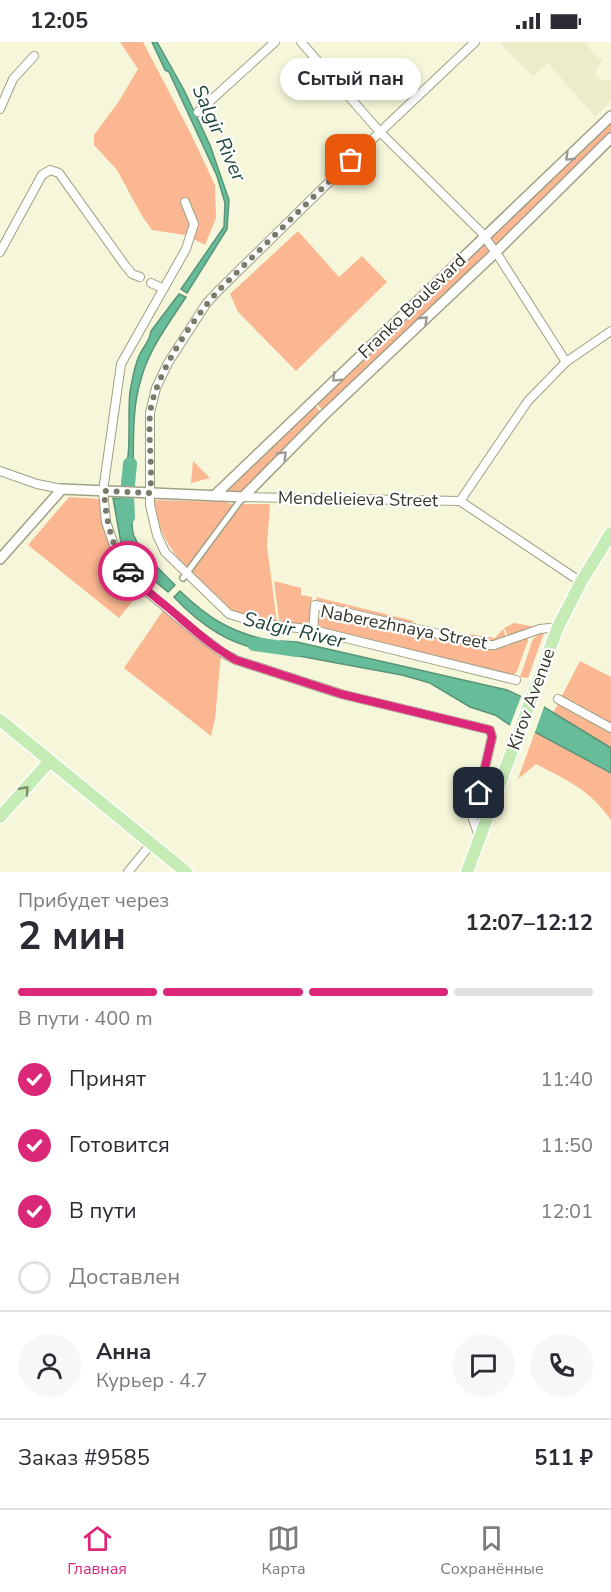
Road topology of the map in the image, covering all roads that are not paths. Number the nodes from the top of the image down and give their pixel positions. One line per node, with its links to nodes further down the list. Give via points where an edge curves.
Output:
1 (274, 42): 6 (street)
2 (301, 42): 8 (street)
3 (475, 42): 8 (street, Naberezhnaya Street)
4 (34, 56): 5 (street, via 13,79)
5 (0, 109)
6 (198, 112)
7 (611, 116): 11 (street, Franko Boulevard, one-way to 11)
8 (380, 132): 11 (street); 22 (street, Naberezhnaya Street, via 206,304 168,363 150,413)
9 (611, 138): 13 (street, Franko Boulevard)
10 (185, 202): 16 (street, via 194,224 186,249)
11 (484, 237): 13 (street); 23 (street, Franko Boulevard, one-way to 23)
12 (0, 252): 14 (street, via 42,175 50,170 59,173 124,264)
13 (495, 253): 18 (street); 24 (street, Franko Boulevard, one-way to 13)
14 (140, 277)
15 (151, 283): 16 (street)
16 (162, 288): 21 (street, via 121,364)
17 (611, 331): 18 (street)
18 (566, 362): 25 (street, via 525,405)
19 (0, 471): 20 (street)
20 (62, 489): 21 (street, Mendelieieva Street); 27 (street)
21 (106, 491): 22 (street, Mendelieieva Street); 38 (street, via 106,522 126,568 148,593 223,653 257,668 341,694 490,730 492,737 473,819)
22 (150, 493): 23 (street, Mendelieieva Street); 28 (street, Naberezhnaya Street, via 161,544)
23 (214, 496): 24 (street, Mendelieieva Street)
24 (243, 497): 25 (street, Mendelieieva Street); 28 (street)
25 (460, 501): 29 (street, Mendelieieva Street)
26 (611, 533): 29 (main road, Kirov Avenue)
27 (0, 559)
28 (185, 576): 31 (street, Naberezhnaya Street, via 229,614 259,623)
29 (581, 582): 30 (main road, Kirov Avenue)
30 (558, 627): 31 (street, Naberezhnaya Street, via 486,645 315,605); 38 (main road, Kirov Avenue)
31 (313, 630): 32 (street)
32 (516, 680)
33 (558, 699): 35 (street)
34 (0, 720): 36 (main road)
35 (611, 728)
36 (49, 762): 37 (main road, one-way to 36); 39 (main road)
37 (1, 814)
38 (480, 838): 42 (main road, Kirov Avenue)
39 (151, 844): 40 (street); 41 (main road)
40 (128, 872)
41 (186, 872)
42 (467, 872)

